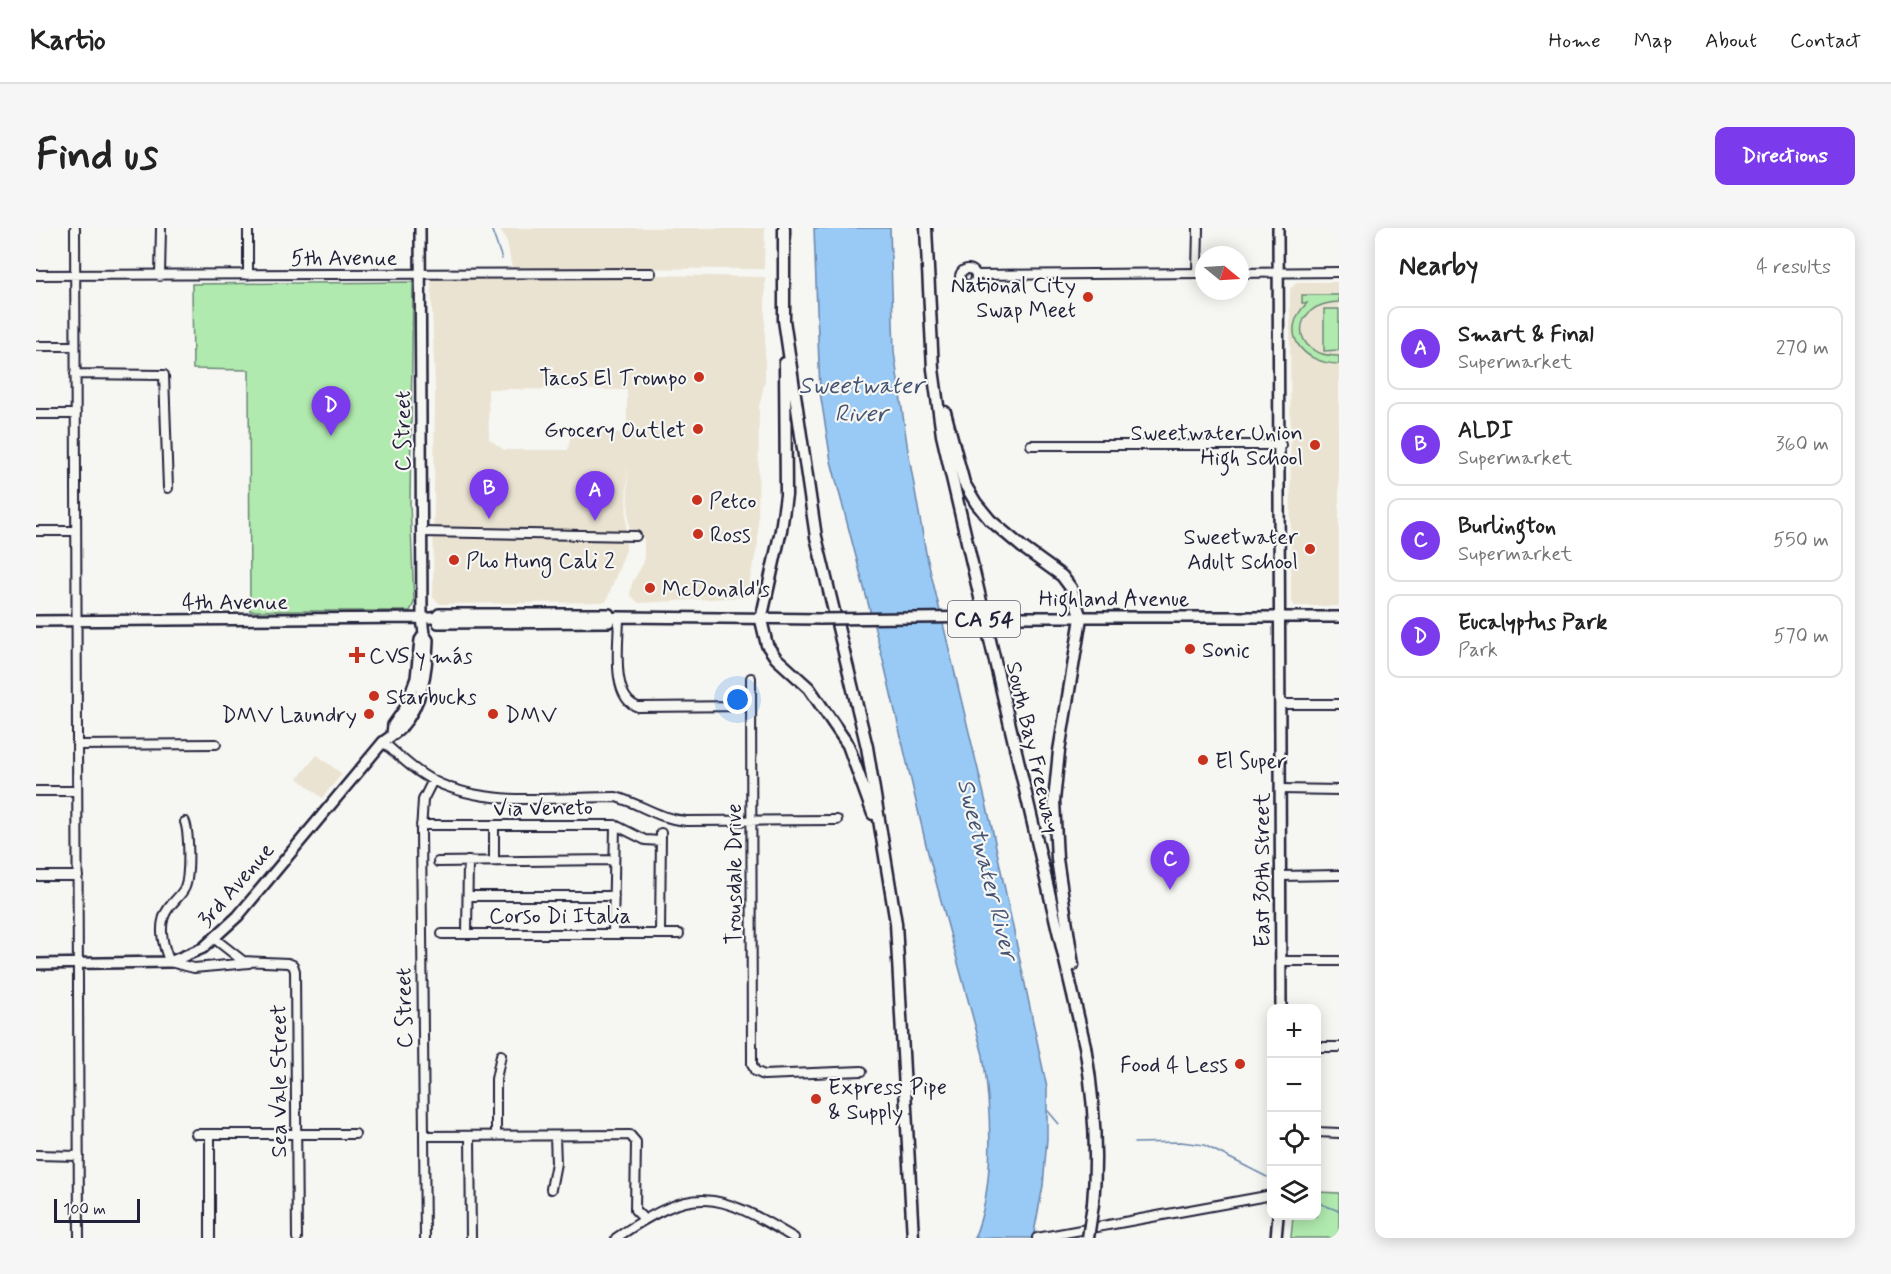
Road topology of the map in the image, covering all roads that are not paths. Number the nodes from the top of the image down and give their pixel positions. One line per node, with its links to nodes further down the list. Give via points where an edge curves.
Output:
1 (75, 228): 19 (street)
2 (161, 228): 20 (street)
3 (248, 228): 15 (street)
4 (420, 228): 16 (main road, C Street)
5 (784, 228): 22 (highway)
6 (926, 228): 21 (highway, South Bay Freeway / CA 54)
7 (1198, 228): 9 (street)
8 (1278, 228): 10 (main road, East 30th Street)
9 (1199, 246)
10 (1279, 272): 11 (street); 14 (street); 29 (main road, East 30th Street)
11 (1339, 272)
12 (651, 273): 16 (street, 5th Avenue)
13 (1195, 273): 17 (street)
14 (1249, 273)
15 (248, 275): 16 (street, 5th Avenue); 20 (street, 5th Avenue)
16 (421, 275): 33 (main road, C Street)
17 (976, 275)
18 (36, 276): 19 (street, 5th Avenue)
19 (75, 276): 20 (street, 5th Avenue); 24 (street)
20 (160, 276)
21 (928, 308): 38 (highway, via 947,423 964,483 990,520 1062,576); 85 (highway, South Bay Freeway / CA 54, via 942,435)
22 (784, 320): 42 (highway, via 786,495); 62 (highway, via 816,537 867,747)
23 (36, 346): 24 (street)
24 (75, 346): 25 (street)
25 (75, 374): 27 (street); 30 (street, via 164,375)
26 (36, 414): 27 (street)
27 (75, 414): 32 (street)
28 (1031, 445): 29 (street)
29 (1281, 445): 39 (main road, East 30th Street)
30 (168, 488)
31 (36, 531): 32 (street)
32 (76, 531): 41 (street)
33 (422, 532): 34 (street); 36 (main road, C Street)
34 (636, 536)
35 (1339, 617): 39 (main road, Highland Avenue)
36 (423, 618): 37 (main road, 4th Avenue, via 435,618 438,623 609,622); 41 (main road, 4th Avenue); 48 (main road, C Street, via 428,654 422,690 400,730)
37 (615, 618): 40 (main road, 4th Avenue); 47 (street, via 620,687 628,703 648,707)
38 (1082, 618): 39 (main road, Highland Avenue); 42 (main road, Highland Avenue, bridge); 85 (highway, via 1054,801 1057,859 1073,968)
39 (1280, 618): 45 (main road, East 30th Street)
40 (636, 619): 42 (main road, Highland Avenue)
41 (76, 620): 43 (main road, 4th Avenue); 50 (street)
42 (760, 620): 62 (highway, via 767,645 776,658 809,688 848,745)
43 (36, 621)
44 (751, 678): 47 (street, Trousdale Drive)
45 (1281, 704): 46 (street); 52 (main road, East 30th Street)
46 (1339, 704)
47 (750, 706): 58 (street, Trousdale Drive)
48 (383, 742): 51 (street); 78 (main road, 3rd Avenue)
49 (216, 744): 50 (street)
50 (77, 745): 55 (street)
51 (433, 780): 58 (street, via 470,794 497,798 616,797 669,819); 59 (street, C Street, via 423,800)
52 (1280, 789): 53 (street); 70 (main road, East 30th Street)
53 (1339, 790)
54 (36, 791): 55 (street)
55 (77, 791): 69 (street)
56 (837, 819): 58 (street)
57 (185, 822): 81 (street, via 185,886 165,913 162,925 164,949)
58 (750, 822): 90 (street, Trousdale Drive, via 754,1069 764,1075)
59 (421, 825): 60 (street, Via Veneto); 97 (street, C Street)
60 (494, 825): 61 (street, Via Veneto); 63 (street)
61 (615, 825): 64 (street); 76 (street, Via Veneto, via 645,840 661,837)
62 (883, 846): 114 (highway, via 896,923)
63 (494, 860): 64 (street); 65 (street)
64 (614, 860): 72 (street)
65 (468, 861): 66 (street); 71 (street)
66 (438, 862)
67 (1339, 875): 70 (street)
68 (36, 876): 69 (street)
69 (78, 876): 84 (street)
70 (1280, 876): 79 (main road, East 30th Street)
71 (469, 896): 72 (street); 74 (street)
72 (614, 896): 75 (street)
73 (442, 933): 74 (street, Corso Di Italia)
74 (467, 933): 75 (street, Corso Di Italia)
75 (613, 933): 76 (street, Corso Di Italia)
76 (660, 933): 77 (street, Corso Di Italia)
77 (679, 934)
78 (215, 939): 81 (main road, 3rd Avenue, via 189,956); 82 (street, Sea Vale Street, via 238,958)
79 (1281, 961): 80 (street); 86 (main road, East 30th Street)
80 (1339, 961)
81 (170, 962): 82 (street, Sea Vale Street, via 194,968); 84 (main road, 3rd Avenue)
82 (254, 962): 94 (street, Sea Vale Street, via 288,963 295,971)
83 (36, 964): 84 (main road, 3rd Avenue)
84 (78, 964): 102 (street)
85 (1072, 992): 116 (highway, South Bay Freeway / CA 54, bridge, via 1092,1088 1096,1137)
86 (1281, 1004)
87 (1321, 1047): 88 (street)
88 (1339, 1047)
89 (501, 1054): 99 (street, via 496,1079)
90 (862, 1071)
91 (1321, 1132): 92 (street)
92 (1339, 1133)
93 (196, 1134): 96 (street)
94 (296, 1134): 95 (street); 96 (street); 109 (street, Sea Vale Street)
95 (356, 1134)
96 (210, 1135): 108 (street)
97 (424, 1136): 98 (street); 110 (street, C Street)
98 (470, 1136): 99 (street); 111 (street)
99 (496, 1136): 100 (street)
100 (555, 1136): 103 (street, via 556,1163); 105 (street, via 630,1135 636,1142 635,1210)
101 (36, 1155): 102 (street)
102 (79, 1156): 107 (street)
103 (551, 1189)
104 (1267, 1195): 115 (street)
105 (643, 1218): 112 (street); 113 (street, via 684,1201 706,1200 744,1209)
106 (1277, 1220): 117 (main road)
107 (80, 1238)
108 (210, 1238)
109 (297, 1238)
110 (425, 1238)
111 (471, 1238)
112 (616, 1238)
113 (794, 1238)
114 (913, 1238)
115 (1037, 1238)
116 (1088, 1238)
117 (1276, 1238)

